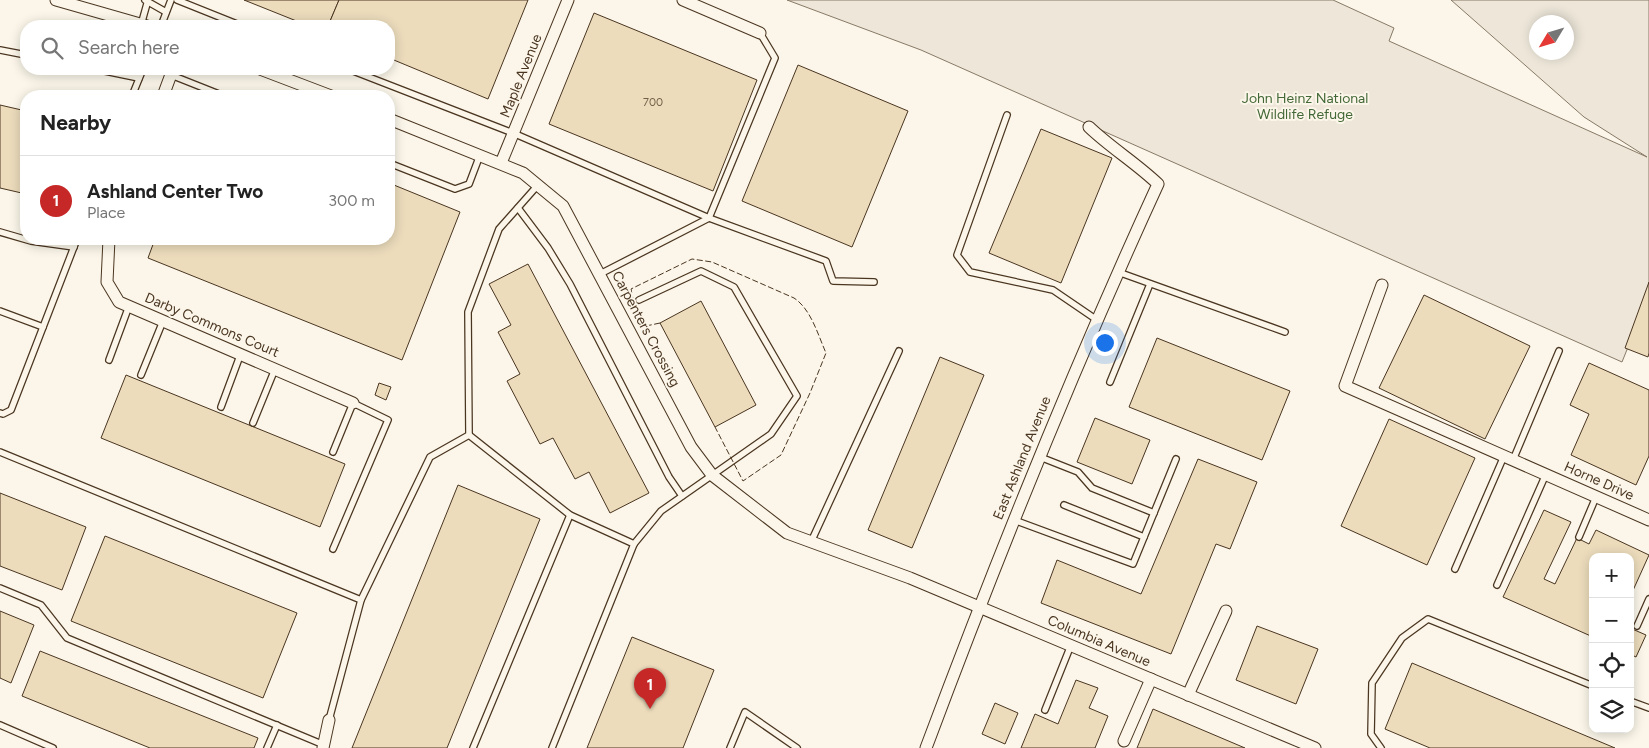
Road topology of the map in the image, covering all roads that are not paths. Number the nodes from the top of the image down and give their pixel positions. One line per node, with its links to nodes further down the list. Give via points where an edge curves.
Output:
1 (56, 0): 8 (street)
2 (147, 0): 7 (lane); 9 (lane)
3 (171, 0): 7 (lane)
4 (177, 0): 11 (lane)
5 (568, 0): 29 (street, Maple Avenue)
6 (683, 0): 12 (street)
7 (166, 12): 10 (lane)
8 (126, 20)
9 (145, 20)
10 (163, 20)
11 (227, 20)
12 (760, 33): 35 (lane, via 775,58)
13 (0, 50): 14 (lane)
14 (20, 54)
15 (124, 75): 21 (lane)
16 (140, 75): 21 (lane)
17 (171, 75): 23 (street)
18 (178, 75): 24 (lane)
19 (276, 75): 25 (street)
20 (363, 75): 29 (lane)
21 (139, 78): 22 (lane)
22 (134, 90)
23 (165, 90)
24 (211, 90)
25 (314, 90)
26 (1007, 115): 50 (lane, via 957,256 970,272 1053,290)
27 (395, 121): 30 (street, Carpenters Crossing)
28 (1089, 127): 41 (street, East Ashland Avenue, via 1158,184)
29 (513, 133): 31 (street, Maple Avenue); 35 (lane)
30 (480, 155): 31 (street, Carpenters Crossing); 32 (lane, via 469,184 455,189)
31 (501, 163): 33 (street, Carpenters Crossing, via 523,172)
32 (395, 164)
33 (538, 185): 34 (lane); 42 (street, Carpenters Crossing, via 563,206)
34 (518, 208): 64 (lane, via 499,229 468,312); 72 (lane, via 570,284 669,477)
35 (710, 218): 42 (lane); 43 (lane, via 826,261 833,281)
36 (0, 232): 37 (lane)
37 (20, 238)
38 (60, 245): 40 (lane)
39 (109, 245): 47 (street, Darby Commons Court, via 107,282 119,302)
40 (74, 247): 51 (lane)
41 (1118, 272): 44 (lane); 50 (street, East Ashland Avenue)
42 (600, 274): 71 (street, Carpenters Crossing, via 691,448)
43 (874, 282)
44 (1150, 284): 52 (lane); 59 (lane)
45 (1382, 285): 68 (street, Horne Drive, via 1345,386)
46 (639, 300): 71 (lane, via 701,271 734,287 797,396 771,434)
47 (129, 306): 49 (street, Darby Commons Court); 56 (lane)
48 (0, 311): 51 (lane)
49 (163, 320): 55 (street, Darby Commons Court); 58 (lane)
50 (1097, 320): 67 (street, East Ashland Avenue)
51 (43, 328): 62 (lane, via 12,410)
52 (1285, 332)
53 (899, 351): 81 (lane)
54 (1559, 351): 68 (lane)
55 (241, 353): 57 (street, Darby Commons Court); 61 (lane)
56 (109, 360)
57 (276, 368): 60 (street, Darby Commons Court); 63 (lane)
58 (141, 375)
59 (1110, 382)
60 (353, 404): 66 (lane); 83 (lane, via 388,420)
61 (221, 408)
62 (0, 412)
63 (253, 423)
64 (469, 435): 76 (lane); 89 (lane, via 430,457)
65 (0, 452): 89 (lane)
66 (334, 452)
67 (1040, 457): 75 (lane, via 1078,472 1092,488); 77 (street, East Ashland Avenue)
68 (1509, 458): 70 (street, Horne Drive); 85 (lane)
69 (1176, 459): 75 (lane)
70 (1541, 472): 73 (street, Horne Drive); 86 (lane)
71 (712, 475): 72 (lane); 81 (street, Carpenters Crossing, via 787,533)
72 (682, 496): 82 (lane, via 661,511)
73 (1596, 497): 78 (street, Horne Drive); 80 (lane)
74 (1064, 505): 79 (lane)
75 (1154, 513): 79 (lane)
76 (570, 515): 82 (lane); 107 (lane)
77 (1014, 520): 79 (lane, via 1133,564); 90 (street, East Ashland Avenue)
78 (1649, 520)
79 (1144, 537)
80 (1579, 537)
81 (811, 542): 84 (street, Carpenters Crossing)
82 (634, 544): 108 (lane)
83 (333, 549)
84 (871, 563): 90 (street, Columbia Avenue)
85 (1455, 569)
86 (1497, 585)
87 (0, 588): 102 (lane, via 40,605 67,638)
88 (1649, 599): 92 (lane)
89 (361, 600): 100 (lane)
90 (978, 608): 93 (street, Columbia Avenue); 111 (street, East Ashland Avenue)
91 (1226, 611): 96 (street)
92 (1637, 626)
93 (1070, 645): 94 (street, Columbia Avenue); 99 (lane)
94 (1151, 679): 96 (street, Columbia Avenue); 103 (street)
95 (1589, 684): 113 (lane, via 1428,619 1402,638 1372,683 1370,734)
96 (1188, 695): 112 (street, Columbia Avenue)
97 (1634, 702): 98 (lane)
98 (1649, 708)
99 (1045, 710)
100 (329, 720): 104 (street)
101 (0, 725): 105 (lane)
102 (276, 725): 104 (lane); 106 (lane)
103 (1124, 741)
104 (324, 746)
105 (53, 748)
106 (267, 748)
107 (473, 748)
108 (552, 748)
109 (730, 748): 110 (lane, via 745,712)
110 (797, 748)
111 (926, 748)
112 (1315, 748)
113 (1381, 748)

